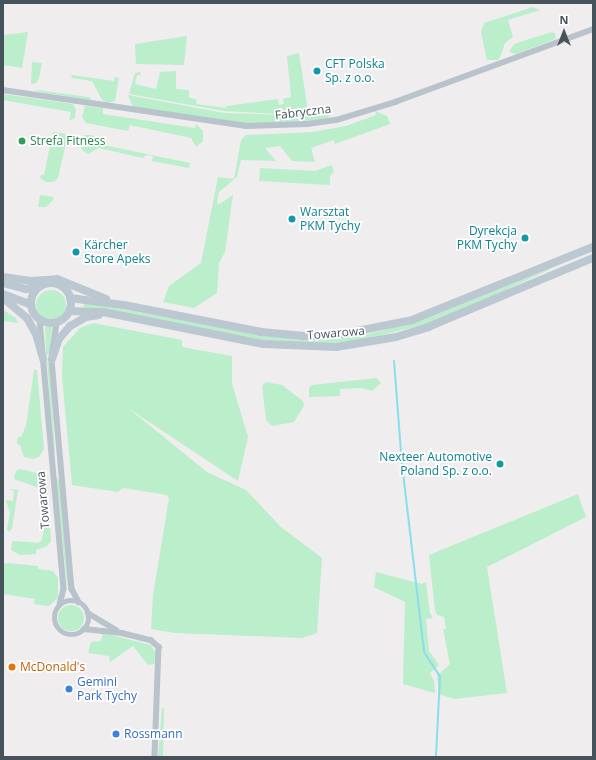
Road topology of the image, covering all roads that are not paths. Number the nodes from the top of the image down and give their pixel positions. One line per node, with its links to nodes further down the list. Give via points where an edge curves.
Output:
1 (593, 28): 2 (street, Fabryczna, via 395,102 337,120 307,124 273,127 238,125)
2 (3, 90)
3 (593, 247): 4 (street, Towarowa)
4 (568, 257): 6 (street); 14 (street, Towarowa, via 412,320 342,334 304,336 261,332)
5 (593, 258): 6 (street, Towarowa)
6 (572, 267): 16 (street, Towarowa, via 411,333 336,347 263,344)
7 (3, 277): 14 (street, via 31,281 57,279 81,291)
8 (3, 283): 9 (street, via 26,289)
9 (37, 288): 12 (street, via 48,284 59,285); 13 (street)
10 (3, 294): 13 (street)
11 (3, 298): 19 (street, via 27,318 36,334)
12 (70, 298): 14 (street, Towarowa); 15 (street)
13 (31, 305): 17 (street)
14 (124, 305)
15 (69, 311): 16 (street, Towarowa, via 91,310); 18 (street)
16 (114, 315): 20 (street, via 86,316 70,326 59,339)
17 (40, 320): 18 (street); 19 (street, Towarowa, via 43,331)
18 (56, 322): 20 (street, Towarowa)
19 (43, 359): 22 (street, Towarowa, via 64,589)
20 (52, 359): 21 (street, Towarowa, via 69,561 73,590)
21 (79, 602): 22 (street, via 71,601); 23 (street)
22 (60, 605): 24 (street, via 55,619 60,630 74,634)
23 (88, 613): 24 (street, via 88,622); 25 (street, via 94,619)
24 (84, 629): 25 (street)
25 (122, 633): 26 (street, via 151,640 159,647)
26 (155, 757)

